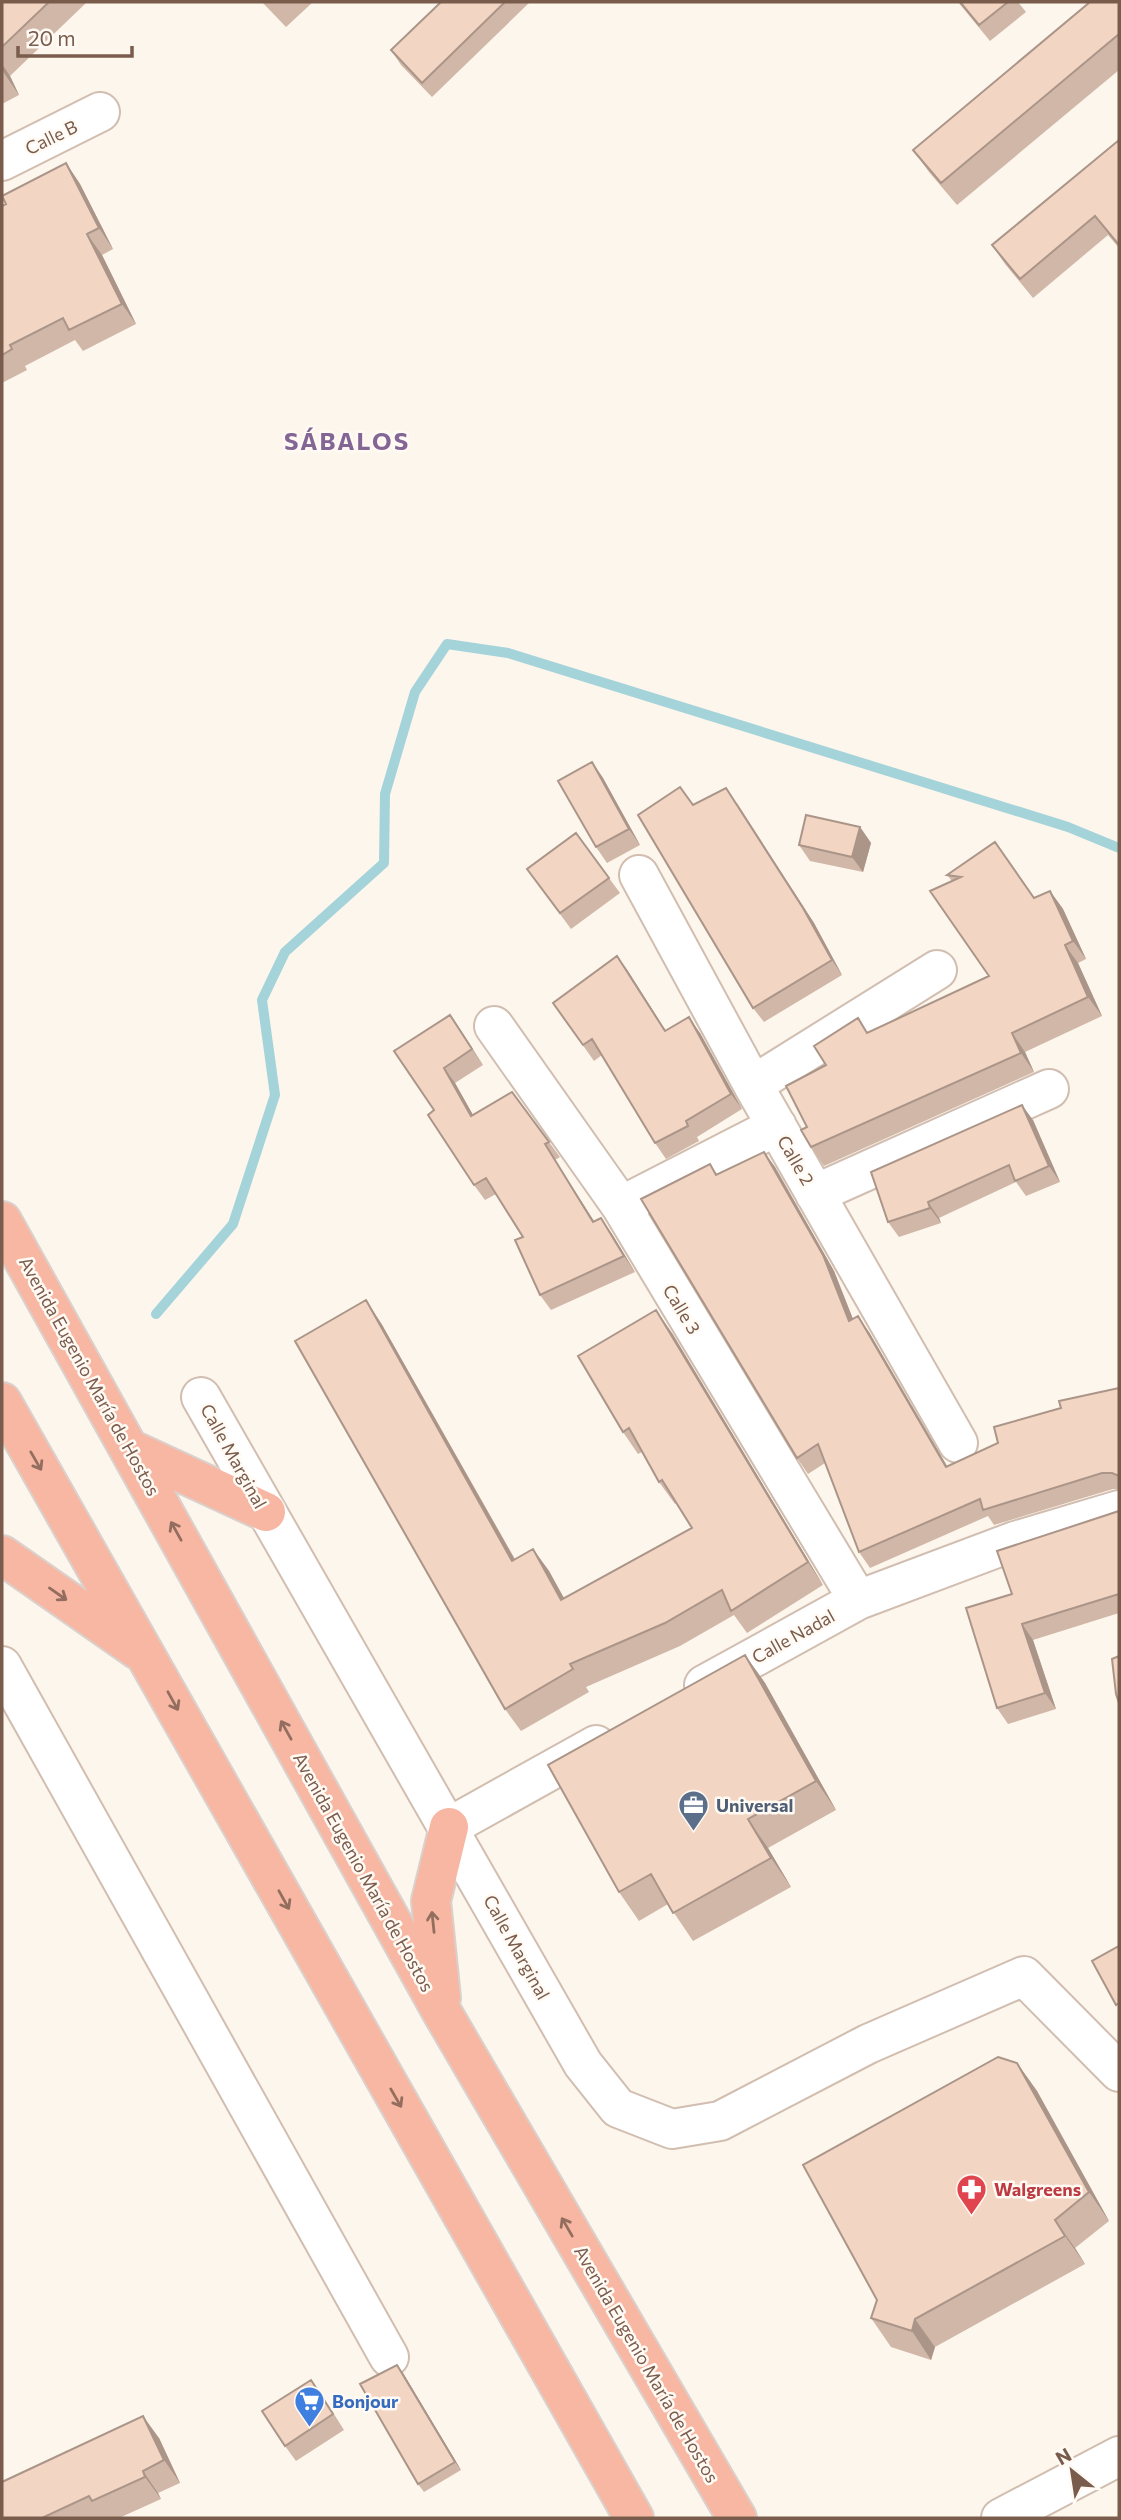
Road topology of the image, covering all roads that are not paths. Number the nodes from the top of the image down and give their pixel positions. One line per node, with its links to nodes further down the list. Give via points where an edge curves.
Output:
1 (100, 112): 2 (street, Calle B)
2 (2, 161)
3 (639, 875): 6 (street, Calle 2)
4 (937, 970): 6 (street)
5 (494, 1026): 10 (street, Calle 3)
6 (753, 1085): 8 (street, Calle 2)
7 (1049, 1090): 9 (street)
8 (777, 1126): 9 (street, Calle 2); 10 (street)
9 (815, 1194): 14 (street, Calle 2)
10 (621, 1206): 19 (street, Calle 3)
11 (2, 1221): 15 (highway, Avenida Eugenio María de Hostos)
12 (201, 1397): 17 (street, Calle Marginal)
13 (2, 1402): 20 (highway, one-way to 20)
14 (958, 1443)
15 (132, 1450): 17 (highway); 25 (highway, Avenida Eugenio María de Hostos, one-way to 15)
16 (1119, 1510): 19 (street, Calle Nadal, via 1015,1541)
17 (266, 1513): 24 (street, Calle Marginal)
18 (2, 1555): 20 (highway, one-way to 20)
19 (858, 1600): 22 (street, Calle Nadal)
20 (148, 1657): 29 (highway, one-way to 29)
21 (2, 1666): 27 (street)
22 (678, 1700)
23 (629, 1727): 24 (street)
24 (449, 1827): 25 (highway, one-way to 24, via 431,1901); 26 (street, Calle Marginal, via 583,2064 618,2108 672,2129 720,2121 868,2044 1024,1976)
25 (443, 2014): 30 (highway, Avenida Eugenio María de Hostos, one-way to 25)
26 (1119, 2072)
27 (389, 2357)
28 (1119, 2456): 31 (street)
29 (634, 2518)
30 (737, 2518)
31 (1001, 2518)

